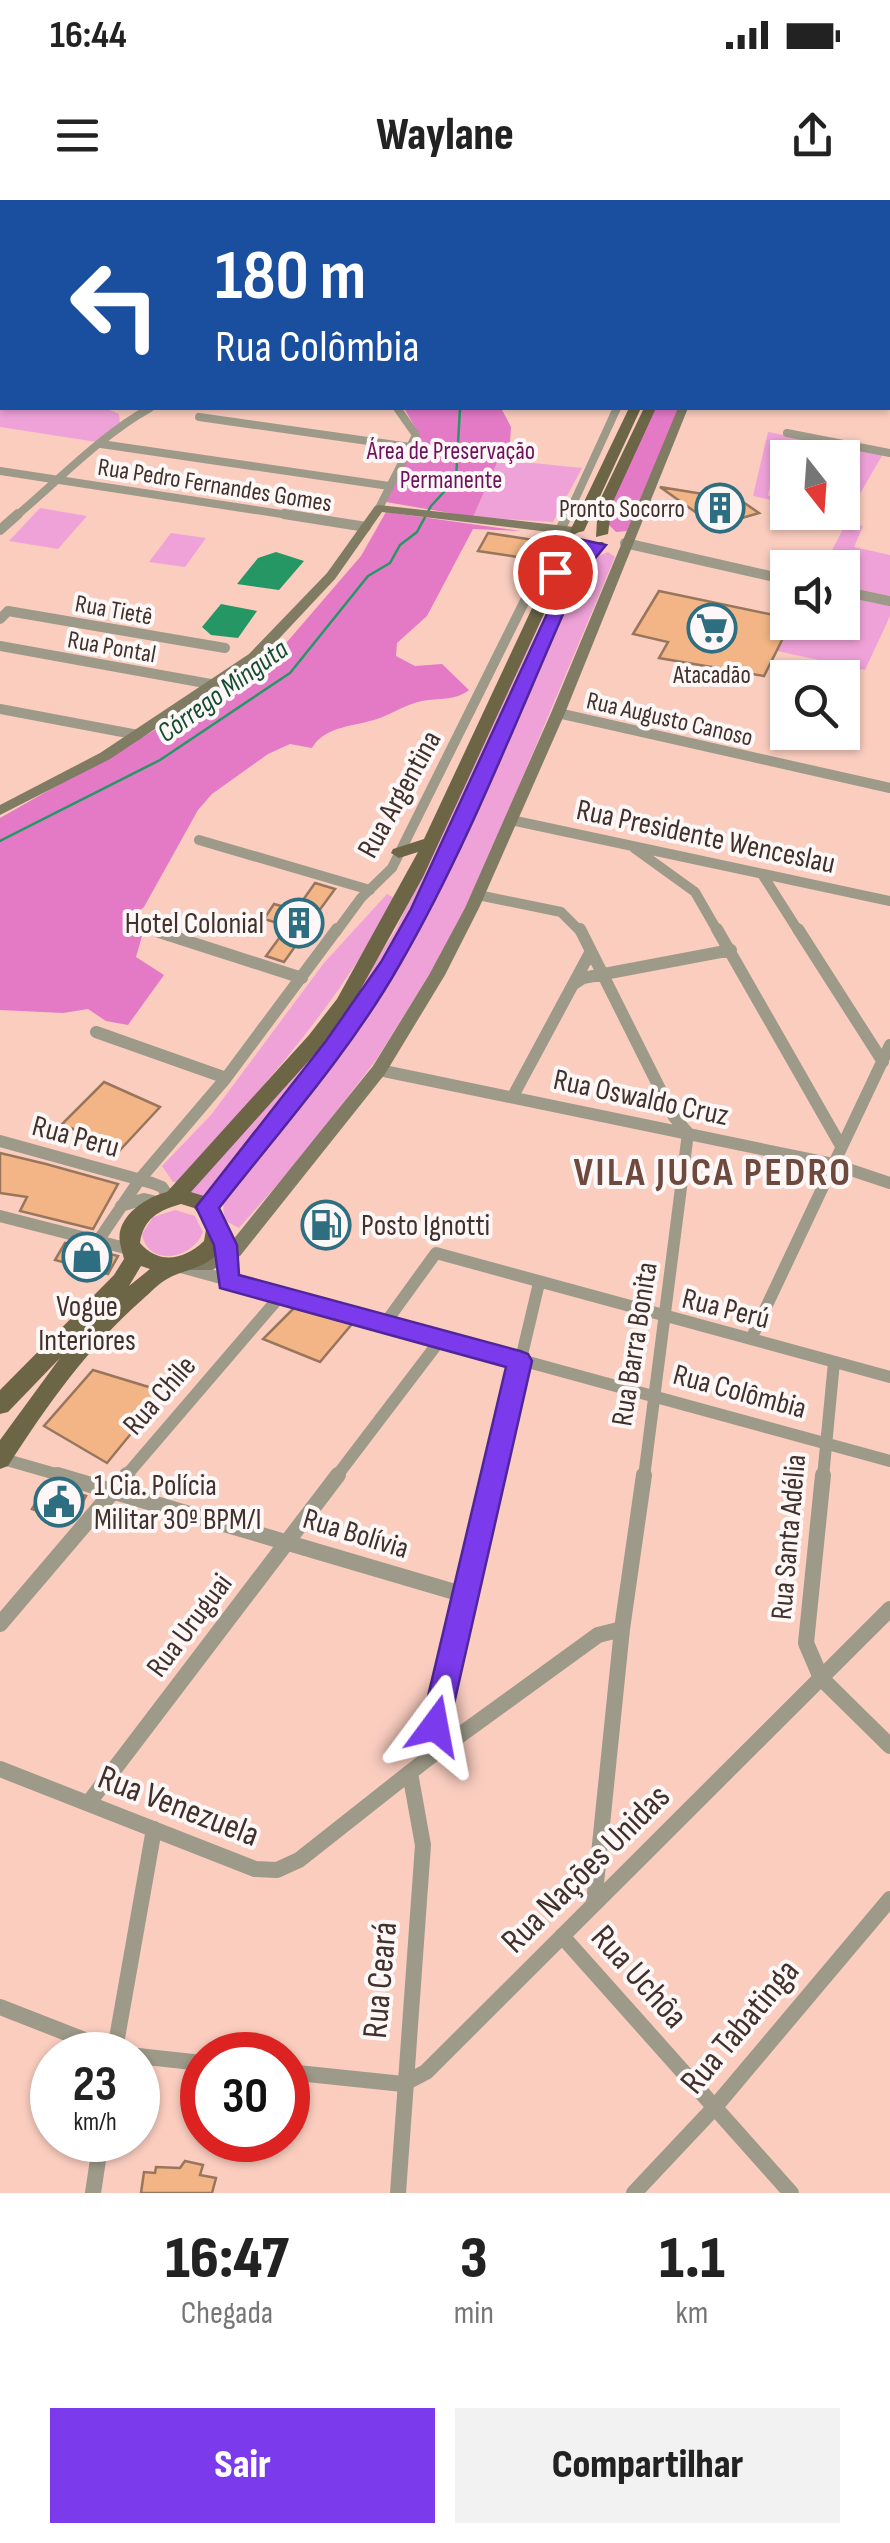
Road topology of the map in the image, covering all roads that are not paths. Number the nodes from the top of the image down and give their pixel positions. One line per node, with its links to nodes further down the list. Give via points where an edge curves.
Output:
1 (146, 410): 9 (street, via 112,429)
2 (398, 410): 10 (street, via 416,435)
3 (616, 410): 18 (street, Rua Argentina)
4 (633, 410): 18 (main road)
5 (649, 410): 19 (main road, via 605,504)
6 (683, 410): 20 (street)
7 (199, 417): 10 (street)
8 (787, 433): 11 (street)
9 (101, 444): 13 (street); 14 (street)
10 (410, 447): 14 (street)
11 (890, 453)
12 (0, 471): 13 (street, Rua Pedro Fernandes Gomes)
13 (57, 480): 16 (street, Rua Pedro Fernandes Gomes); 17 (street)
14 (389, 486): 15 (street)
15 (379, 508): 16 (street); 18 (street)
16 (366, 528): 27 (street, via 272,640)
17 (0, 530)
18 (568, 535): 19 (main road); 35 (main road); 37 (street, Rua Argentina)
19 (600, 541): 20 (street); 62 (main road, via 572,577 390,965)
20 (624, 545): 21 (street); 29 (street)
21 (770, 576)
22 (860, 595): 23 (street)
23 (890, 601)
24 (0, 619): 26 (street, Rua Tietê, via 8,611)
25 (0, 646): 27 (street, Rua Pontal)
26 (226, 648)
27 (216, 686): 30 (street)
28 (0, 709): 30 (street)
29 (558, 713): 31 (street, Rua Augusto Canoso); 33 (street)
30 (138, 735): 32 (street)
31 (890, 788)
32 (0, 811)
33 (511, 820): 36 (street, Rua Presidente Wenceslau); 40 (street)
34 (199, 840): 39 (street)
35 (429, 843): 37 (main road); 60 (main road, via 344,1003)
36 (633, 846): 38 (street, Rua Presidente Wenceslau); 43 (street, via 696,892)
37 (399, 853): 39 (street, Rua Argentina)
38 (762, 874): 41 (street, Rua Presidente Wenceslau); 50 (street)
39 (370, 890): 46 (street, Rua Argentina)
40 (478, 895): 44 (street, via 561,912 578,925); 51 (street)
41 (890, 901)
42 (159, 932): 46 (street)
43 (731, 950): 45 (street); 56 (street)
44 (591, 951): 45 (street); 47 (street)
45 (602, 977): 47 (street); 54 (street)
46 (302, 978): 52 (street, Rua Argentina)
47 (574, 984): 53 (street)
48 (96, 1032): 52 (street)
49 (890, 1045): 50 (street)
50 (883, 1062): 56 (street)
51 (379, 1070): 53 (street, Rua Oswaldo Cruz); 67 (street)
52 (226, 1078): 58 (street, Rua Argentina)
53 (513, 1096): 54 (street, Rua Oswaldo Cruz)
54 (688, 1132): 57 (street, Rua Oswaldo Cruz); 72 (street, Rua Barra Bonita)
55 (0, 1141): 58 (street, Rua Peru)
56 (841, 1146): 57 (street)
57 (832, 1164): 59 (street, Rua Oswaldo Cruz); 75 (street)
58 (140, 1179): 60 (street, Rua Peru, via 162,1186); 61 (street, Rua Argentina)
59 (890, 1184)
60 (167, 1200): 61 (street); 62 (main road); 66 (main road, via 140,1212 130,1227)
61 (121, 1206): 65 (street, Rua Argentina)
62 (207, 1207): 64 (main road)
63 (0, 1216): 65 (street)
64 (217, 1234): 67 (street); 68 (main road, via 204,1255)
65 (98, 1240): 66 (street)
66 (134, 1251): 68 (main road, via 150,1264); 80 (main road, via 121,1281)
67 (228, 1256): 68 (street); 69 (street)
68 (177, 1266): 69 (street, Rua Colômbia); 82 (main road, via 135,1293 41,1393)
69 (228, 1281): 71 (street, Rua Colômbia)
70 (539, 1283): 72 (street, Rua Perú); 73 (street, Rua Perú, via 436,1253); 76 (street)
71 (282, 1294): 73 (street, Rua Colômbia); 84 (street, Rua Chile)
72 (667, 1319): 75 (street, Rua Perú); 79 (street, Rua Barra Bonita)
73 (386, 1322): 74 (street, Rua Colômbia)
74 (442, 1339): 76 (street, Rua Colômbia); 85 (street, Rua Uruguai)
75 (752, 1340): 77 (street, Rua Perú)
76 (520, 1361): 79 (street, Rua Colômbia); 86 (street)
77 (834, 1362): 78 (street, Rua Perú); 81 (street, Rua Santa Adélia)
78 (890, 1376)
79 (654, 1396): 81 (street, Rua Colômbia); 89 (street, Rua Barra Bonita)
80 (0, 1405)
81 (824, 1443): 83 (street, Rua Colômbia); 90 (street, Rua Santa Adélia, via 806,1643)
82 (0, 1458): 84 (street, Rua Bolívia)
83 (890, 1461)
84 (115, 1489): 85 (street, Rua Bolívia); 88 (street, Rua Chile)
85 (288, 1541): 86 (street, Rua Bolívia); 95 (street, Rua Uruguai)
86 (464, 1595): 92 (street)
87 (890, 1609): 90 (street, Rua Nações Unidas)
88 (0, 1624)
89 (622, 1629): 92 (street, Rua Venezuela, via 598,1635); 98 (street, Rua Barra Bonita)
90 (821, 1678): 91 (street, Rua Santa Adélia); 98 (street, Rua Nações Unidas)
91 (890, 1746)
92 (428, 1759): 94 (street, Rua Venezuela)
93 (0, 1769): 95 (street, Rua Venezuela)
94 (410, 1773): 96 (street, Rua Venezuela, via 278,1870 255,1870); 104 (street, Rua Ceará, via 423,1844)
95 (90, 1802): 96 (street, Rua Venezuela)
96 (154, 1829): 102 (street)
97 (890, 1899): 105 (street, Rua Tabatinga)
98 (594, 1904): 99 (street, Rua Nações Unidas)
99 (562, 1936): 104 (street, Rua Nações Unidas, via 445,2057); 105 (street, Rua Uchôa)
100 (0, 2007): 101 (street)
101 (61, 2032)
102 (118, 2032)
103 (310, 2074): 104 (street)
104 (403, 2084): 108 (street, Rua Ceará)
105 (714, 2108): 109 (street, Rua Tabatinga); 110 (street, Rua Uchôa)
106 (98, 2162): 107 (street)
107 (93, 2193)
108 (398, 2193)
109 (634, 2193)
110 (791, 2193)

